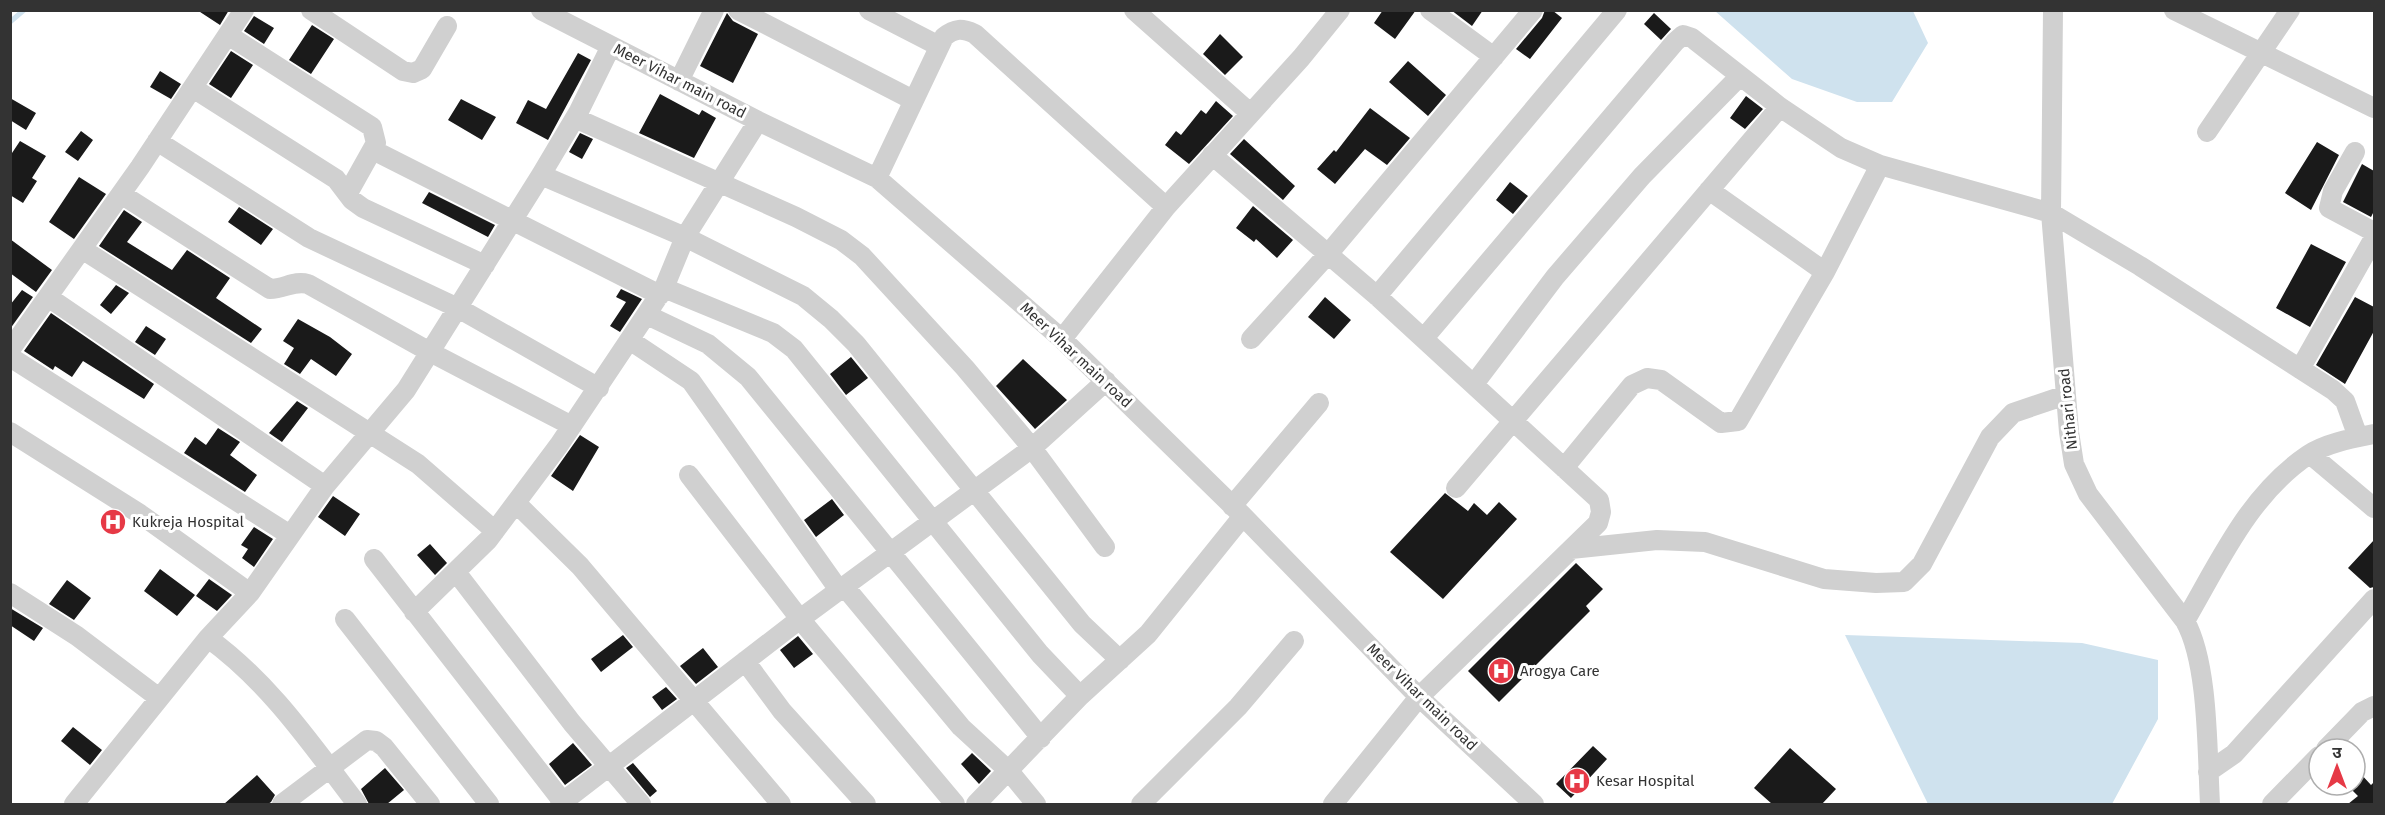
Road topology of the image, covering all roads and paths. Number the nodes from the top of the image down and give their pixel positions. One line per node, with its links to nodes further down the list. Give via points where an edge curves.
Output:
1 (244, 10): 16 (street)
2 (311, 10): 15 (street, via 403,71 413,73 422,69)
3 (541, 10): 17 (street, Meer Vihar main road)
4 (714, 10): 22 (street)
5 (738, 10): 24 (street)
6 (869, 10): 18 (street)
7 (1340, 10): 27 (street)
8 (1430, 10): 20 (street)
9 (1533, 10): 20 (street)
10 (1617, 10): 53 (street)
11 (2053, 10): 43 (street, Nithari road)
12 (2174, 10): 19 (street)
13 (2290, 10): 19 (street)
14 (1142, 13): 27 (street)
15 (447, 26)
16 (228, 35): 23 (street); 32 (street, via 372,128 376,135)
17 (611, 46): 22 (street, Meer Vihar main road); 28 (street)
18 (939, 46): 24 (street); 42 (street, via 953,29 975,34)
19 (2261, 52): 26 (street); 30 (street)
20 (1494, 57): 49 (street)
21 (1740, 75): 25 (street); 57 (street, via 1692,38 1683,35 1674,42); 66 (street, via 1642,176 1555,277)
22 (679, 81): 29 (street, Meer Vihar main road)
23 (192, 88): 31 (street); 40 (street, via 336,178)
24 (912, 100): 37 (street)
25 (1780, 107): 35 (street, via 1841,148); 39 (street)
26 (2374, 108)
27 (1250, 112): 34 (street)
28 (575, 118): 36 (street); 38 (street)
29 (758, 121): 37 (street, Meer Vihar main road); 38 (street)
30 (2207, 132)
31 (157, 141): 41 (street); 55 (street, via 309,238)
32 (372, 150): 40 (street); 44 (street)
33 (2355, 152): 45 (street, via 2333,191 2329,208)
34 (1212, 155): 42 (street); 49 (street)
35 (1880, 165): 43 (street); 51 (street)
36 (541, 175): 44 (street); 46 (street)
37 (877, 178): 58 (street, Meer Vihar main road)
38 (720, 184): 46 (street); 75 (street, via 796,217 841,240 862,256)
39 (1709, 190): 51 (street); 70 (street)
40 (348, 193): 50 (street, via 363,208)
41 (121, 194): 48 (street); 62 (street, via 270,289 300,282 308,284)
42 (1166, 207): 58 (street)
43 (2051, 213): 64 (street); 68 (street, Nithari road)
44 (512, 221): 50 (street); 52 (street)
45 (2374, 232)
46 (685, 237): 52 (street); 81 (street, via 803,296 831,319 856,344)
47 (2374, 238): 64 (street)
48 (82, 249): 54 (street); 73 (street)
49 (1329, 253): 53 (street); 59 (street)
50 (485, 265): 55 (street)
51 (1825, 272): 77 (street, via 1738,421 1721,423 1661,380 1647,378 1632,386)
52 (662, 291): 56 (street); 85 (street, via 773,333 794,349)
53 (1377, 296): 57 (street)
54 (48, 297): 61 (street); 79 (street)
55 (458, 308): 62 (street); 67 (street)
56 (647, 315): 60 (street); 90 (street, via 708,344 748,377)
57 (1424, 338): 66 (street)
58 (1062, 339): 65 (street, Meer Vihar main road)
59 (1251, 339)
60 (631, 341): 67 (street); 93 (street, via 691,381)
61 (10, 350)
62 (430, 352): 71 (street); 73 (street, via 406,390)
63 (10, 357): 87 (street)
64 (2300, 369): 74 (street, via 2345,401)
65 (1106, 381): 75 (street); 84 (street, Meer Vihar main road)
66 (1474, 384): 70 (street)
67 (599, 388): 71 (street)
68 (2066, 395): 89 (street, via 2013,412 1990,437 1922,564 1904,582 1824,579 1705,542 1657,540); 100 (street, Nithari road, via 2074,464 2088,494)
69 (1319, 403): 84 (street)
70 (1514, 420): 77 (street); 80 (street)
71 (572, 426): 82 (street)
72 (10, 432): 95 (street, via 140,514)
73 (370, 433): 79 (street); 86 (street, via 433,476)
74 (2366, 435): 76 (street)
75 (1032, 448): 81 (street); 88 (street)
76 (2310, 454): 83 (street); 100 (street, via 2280,478 2244,519)
77 (1564, 468): 89 (street, via 1599,500 1601,512 1598,523)
78 (689, 475): 99 (street)
79 (325, 486): 87 (street)
80 (1456, 488)
81 (973, 491): 85 (street); 103 (street, via 1082,624)
82 (516, 503): 86 (street); 108 (street, via 580,566)
83 (2374, 508)
84 (1238, 511): 103 (street, via 1149,634); 106 (street, Meer Vihar main road)
85 (930, 521): 90 (street); 105 (street, via 1040,654)
86 (495, 531): 92 (street)
87 (290, 536): 95 (street)
88 (1105, 547)
89 (1571, 549): 106 (street)
90 (891, 551): 93 (street); 111 (street)
91 (374, 560): 97 (street)
92 (456, 572): 97 (street); 112 (street)
93 (842, 588): 99 (street); 115 (street, via 961,727)
94 (10, 593): 107 (street, via 77,636)
95 (250, 593): 101 (street)
96 (2374, 599): 116 (street, via 2234,754)
97 (414, 612): 117 (street)
98 (345, 619): 122 (street)
99 (800, 619): 104 (street); 126 (street)
100 (2185, 621): 116 (street, Nithari road, via 2201,666)
101 (208, 638): 107 (street); 113 (street, via 239,661 282,705)
102 (1294, 641): 129 (street, via 1238,707)
103 (1120, 660): 105 (street)
104 (745, 661): 108 (street); 125 (street, via 782,711)
105 (1080, 696): 111 (street)
106 (1419, 697): 130 (street); 131 (street, Meer Vihar main road)
107 (159, 698): 118 (street)
108 (692, 701): 112 (street); 124 (street)
109 (2374, 706): 110 (street, via 2362,712)
110 (2338, 737)
111 (1041, 738): 115 (street)
112 (609, 766): 117 (street); 123 (street)
113 (329, 768): 119 (street); 120 (street); 121 (street, via 367,740 376,741)
114 (2307, 768): 133 (street)
115 (1009, 771): 127 (street); 128 (street)
116 (2208, 772): 132 (street, Nithari road)
117 (564, 803)
118 (74, 804)
119 (284, 804)
120 (357, 804)
121 (430, 804)
122 (489, 804)
123 (641, 804)
124 (782, 804)
125 (866, 804)
126 (955, 804)
127 (976, 804)
128 (1036, 804)
129 (1141, 804)
130 (1333, 804)
131 (1534, 804)
132 (2210, 804)
133 (2272, 804)

